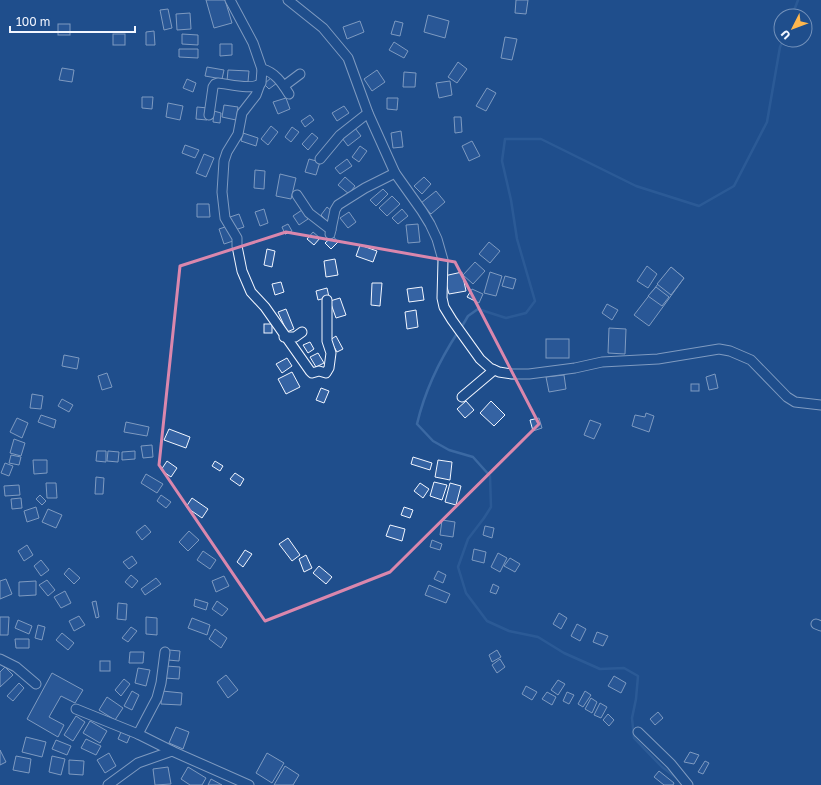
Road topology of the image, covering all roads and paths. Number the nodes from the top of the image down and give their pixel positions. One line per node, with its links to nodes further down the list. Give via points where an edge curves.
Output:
1 (230, 0): 3 (street, via 253,43)
2 (288, 0): 6 (street, via 323,28 344,52 352,66)
3 (262, 69): 4 (street, via 274,74 287,90); 5 (street)
4 (300, 74)
5 (260, 84): 7 (street, via 249,87 215,84); 13 (street, via 256,95 242,114 238,134 227,152 222,192 225,218 237,238 242,271 251,292 265,307)
6 (368, 112): 8 (street, via 340,135); 9 (street)
7 (209, 115)
8 (320, 159)
9 (394, 173): 10 (street, via 338,205 330,232 309,213); 14 (street, via 422,211 437,239 443,260 444,307 480,359)
10 (297, 195)
11 (327, 300): 13 (street, via 327,341 331,353 326,373 312,373)
12 (302, 332): 13 (street, via 295,337)
13 (284, 337)
14 (494, 370): 15 (street); 16 (street, via 529,374 602,362 658,359 719,349 741,354 751,360 795,402)
15 (462, 397)
16 (821, 405)
17 (165, 652): 22 (street, via 162,683)
18 (0, 659): 19 (street, via 16,667)
19 (36, 684)
20 (76, 709): 22 (street)
21 (638, 732): 24 (street)
22 (138, 734): 23 (street)
23 (172, 751): 25 (street, via 138,763); 26 (street)
24 (686, 781)
25 (108, 785)
26 (249, 785)

